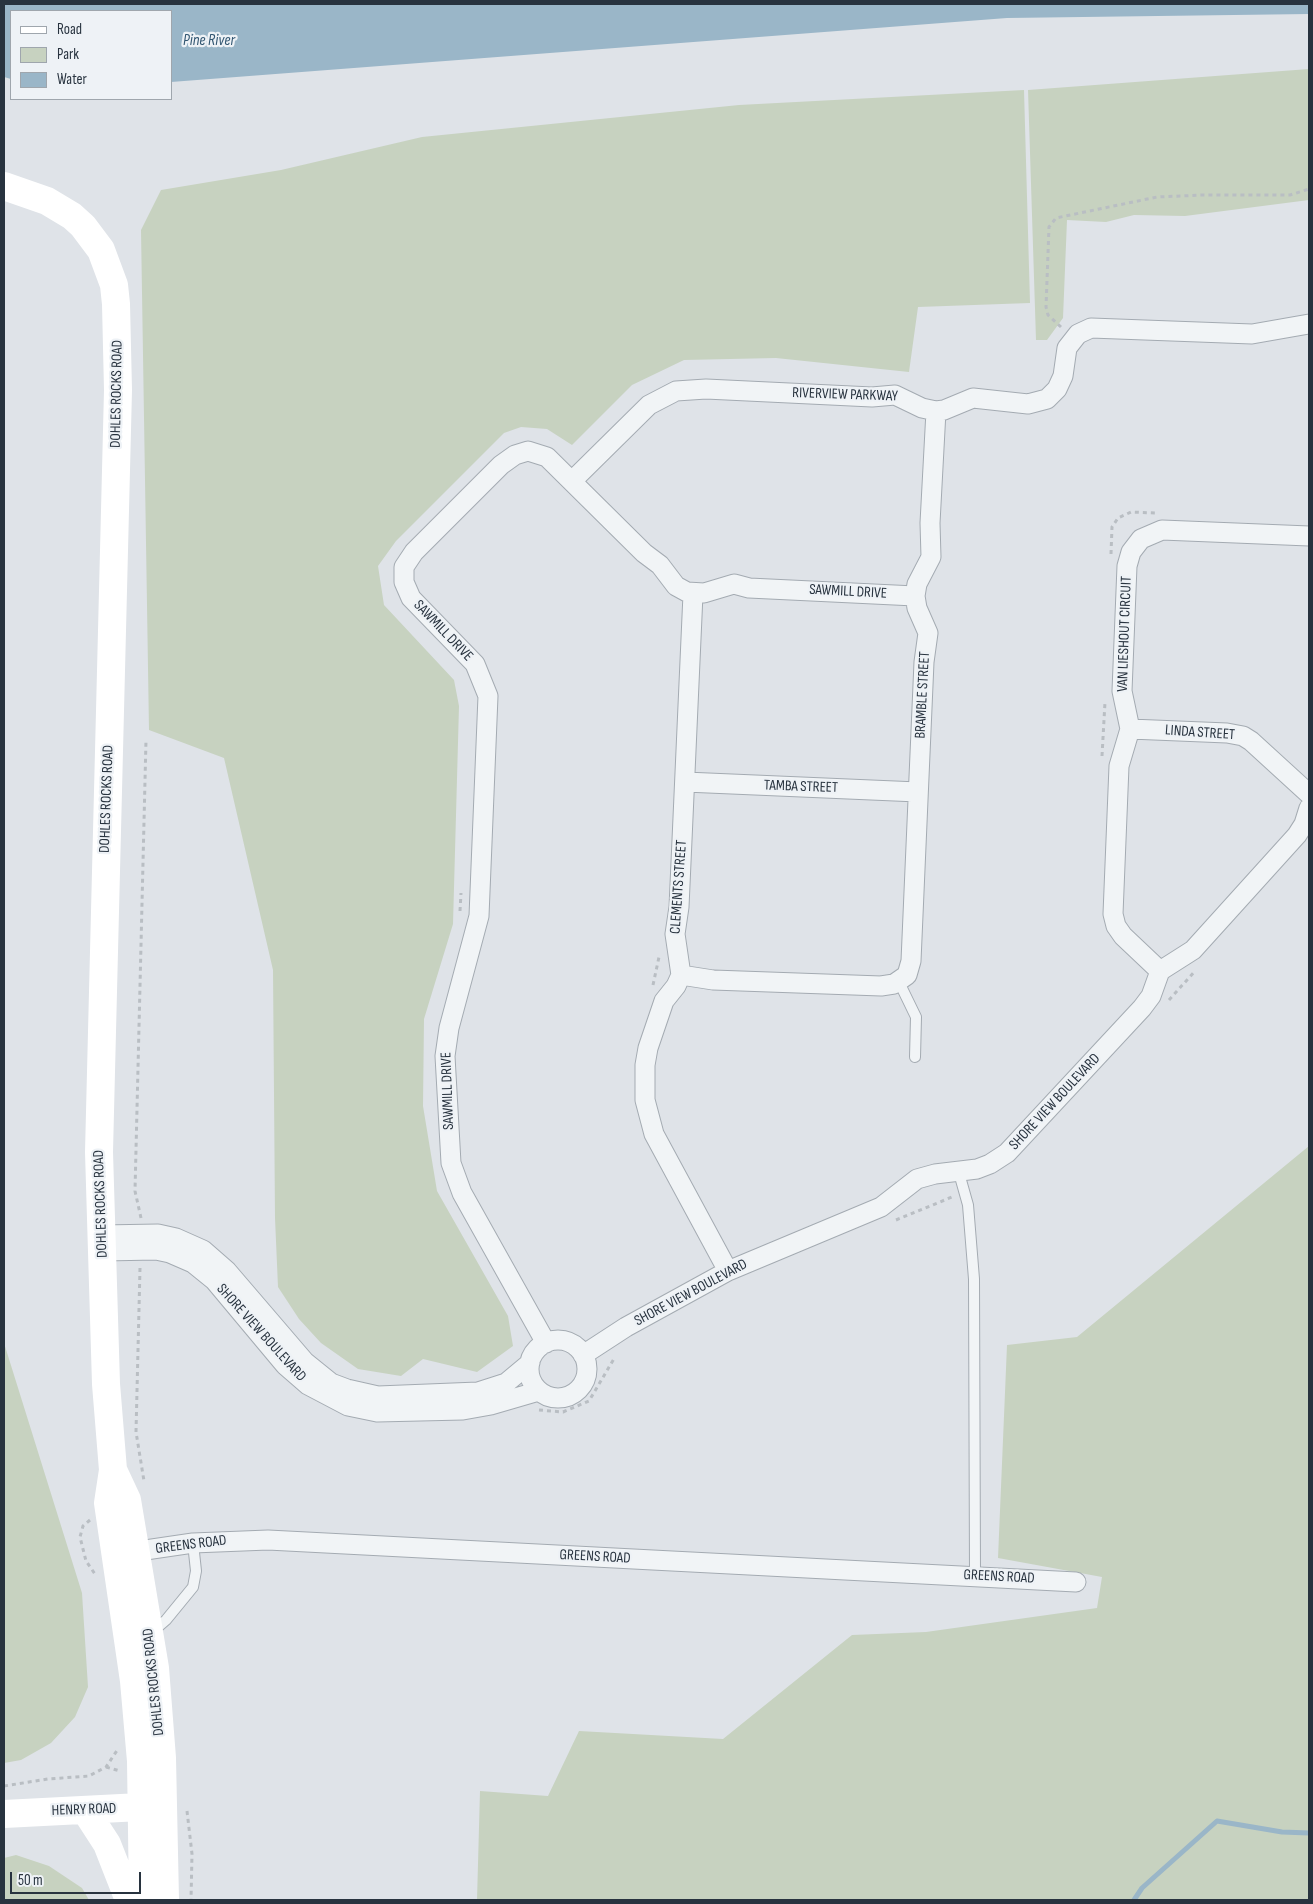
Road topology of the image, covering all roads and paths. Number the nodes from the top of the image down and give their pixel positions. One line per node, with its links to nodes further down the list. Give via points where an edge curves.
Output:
1 (4, 186): 30 (street, DOHLES ROCKS ROAD, via 47,202 84,226 101,250 114,285 116,304 118,390 99,1085)
2 (1309, 189): 5 (path, via 1290,195 1158,197 1056,218 1048,231 1046,307 1048,315)
3 (1065, 324): 5 (path)
4 (1309, 324): 7 (street, via 1252,334 1091,328 1078,334 1067,348 1061,383 1047,399 1028,404 973,398)
5 (1061, 328): 6 (path)
6 (1057, 332)
7 (936, 411): 8 (street, RIVERVIEW PARKWAY, via 896,395 872,397 706,389 676,391 649,405); 11 (street, via 931,557 917,584)
8 (572, 481): 10 (street, SAWMILL DRIVE, via 660,565 676,586); 33 (street, SAWMILL DRIVE, via 542,454 528,451 515,455 414,552 403,574 411,598 475,664 488,696 479,916 449,1028 445,1056 452,1163 462,1193)
9 (1309, 536): 12 (street, VAN LIESHOUT CIRCUIT, via 1162,530 1147,535 1135,545 1127,566 1122,691)
10 (693, 594): 11 (street, SAWMILL DRIVE, via 734,584 749,588); 14 (street, CLEMENTS STREET)
11 (915, 596): 15 (street, BRAMBLE STREET, via 928,633)
12 (1130, 728): 16 (street, LINDA STREET, via 1243,736); 21 (street, VAN LIESHOUT CIRCUIT, via 1118,766 1114,920 1123,936)
13 (146, 740): 27 (path, via 135,1192)
14 (684, 782): 15 (street, TAMBA STREET); 22 (street, CLEMENTS STREET, via 675,934)
15 (918, 792): 23 (street, BRAMBLE STREET, via 910,961 907,975)
16 (1309, 794)
17 (1309, 808): 21 (street, via 1296,835 1202,940 1186,956)
18 (462, 890): 19 (path, via 459,903)
19 (462, 916)
20 (659, 956): 24 (path)
21 (1160, 971): 26 (street, SHORE VIEW BOULEVARD, via 1151,996 1142,1008 1024,1138 990,1164)
22 (681, 975): 23 (street, via 713,980 881,986); 32 (street, via 662,1005 648,1048 645,1100 654,1134)
23 (899, 982): 25 (lane, via 916,1017)
24 (650, 992)
25 (915, 1057)
26 (959, 1173): 32 (street, SHORE VIEW BOULEVARD, via 917,1179 881,1207); 42 (lane, via 968,1205 974,1278)
27 (141, 1220): 28 (path); 29 (path)
28 (150, 1220)
29 (141, 1226)
30 (102, 1243): 36 (street, SHORE VIEW BOULEVARD, via 158,1234 203,1250 227,1271 305,1362 331,1383 347,1389 378,1396 478,1392 506,1383); 37 (street, SHORE VIEW BOULEVARD, via 156,1250 193,1263 214,1280 291,1370 320,1393 348,1406 377,1412 463,1410 491,1406); 41 (street, DOHLES ROCKS ROAD, via 106,1384 113,1470 127,1500)
31 (140, 1263): 39 (path, via 136,1432)
32 (728, 1271): 35 (street, SHORE VIEW BOULEVARD)
33 (546, 1343): 35 (street, via 571,1343); 36 (street, via 538,1348)
34 (617, 1354): 38 (path, via 589,1401 563,1412)
35 (583, 1355): 37 (street, via 587,1372 585,1381 573,1394 556,1398)
36 (530, 1363): 37 (street, via 531,1378)
37 (539, 1391)
38 (534, 1410)
39 (145, 1490)
40 (193, 1543): 41 (street, GREENS ROAD); 42 (street, GREENS ROAD, via 268,1540); 44 (lane, via 196,1571 193,1587)
41 (125, 1553): 44 (street, DOHLES ROCKS ROAD); 47 (street, DOHLES ROCKS ROAD, via 141,1761)
42 (976, 1575): 43 (street, GREENS ROAD)
43 (1076, 1582)
44 (150, 1634): 47 (street, DOHLES ROCKS ROAD, via 157,1688)
45 (122, 1771): 46 (path, via 106,1767 89,1776)
46 (4, 1786)
47 (153, 1806): 48 (street, HENRY ROAD); 51 (street, DOHLES ROCKS ROAD); 52 (street, DOHLES ROCKS ROAD)
48 (85, 1810): 49 (street, HENRY ROAD); 50 (street, via 106,1844)
49 (4, 1814)
50 (132, 1900)
51 (143, 1900)
52 (165, 1900)

